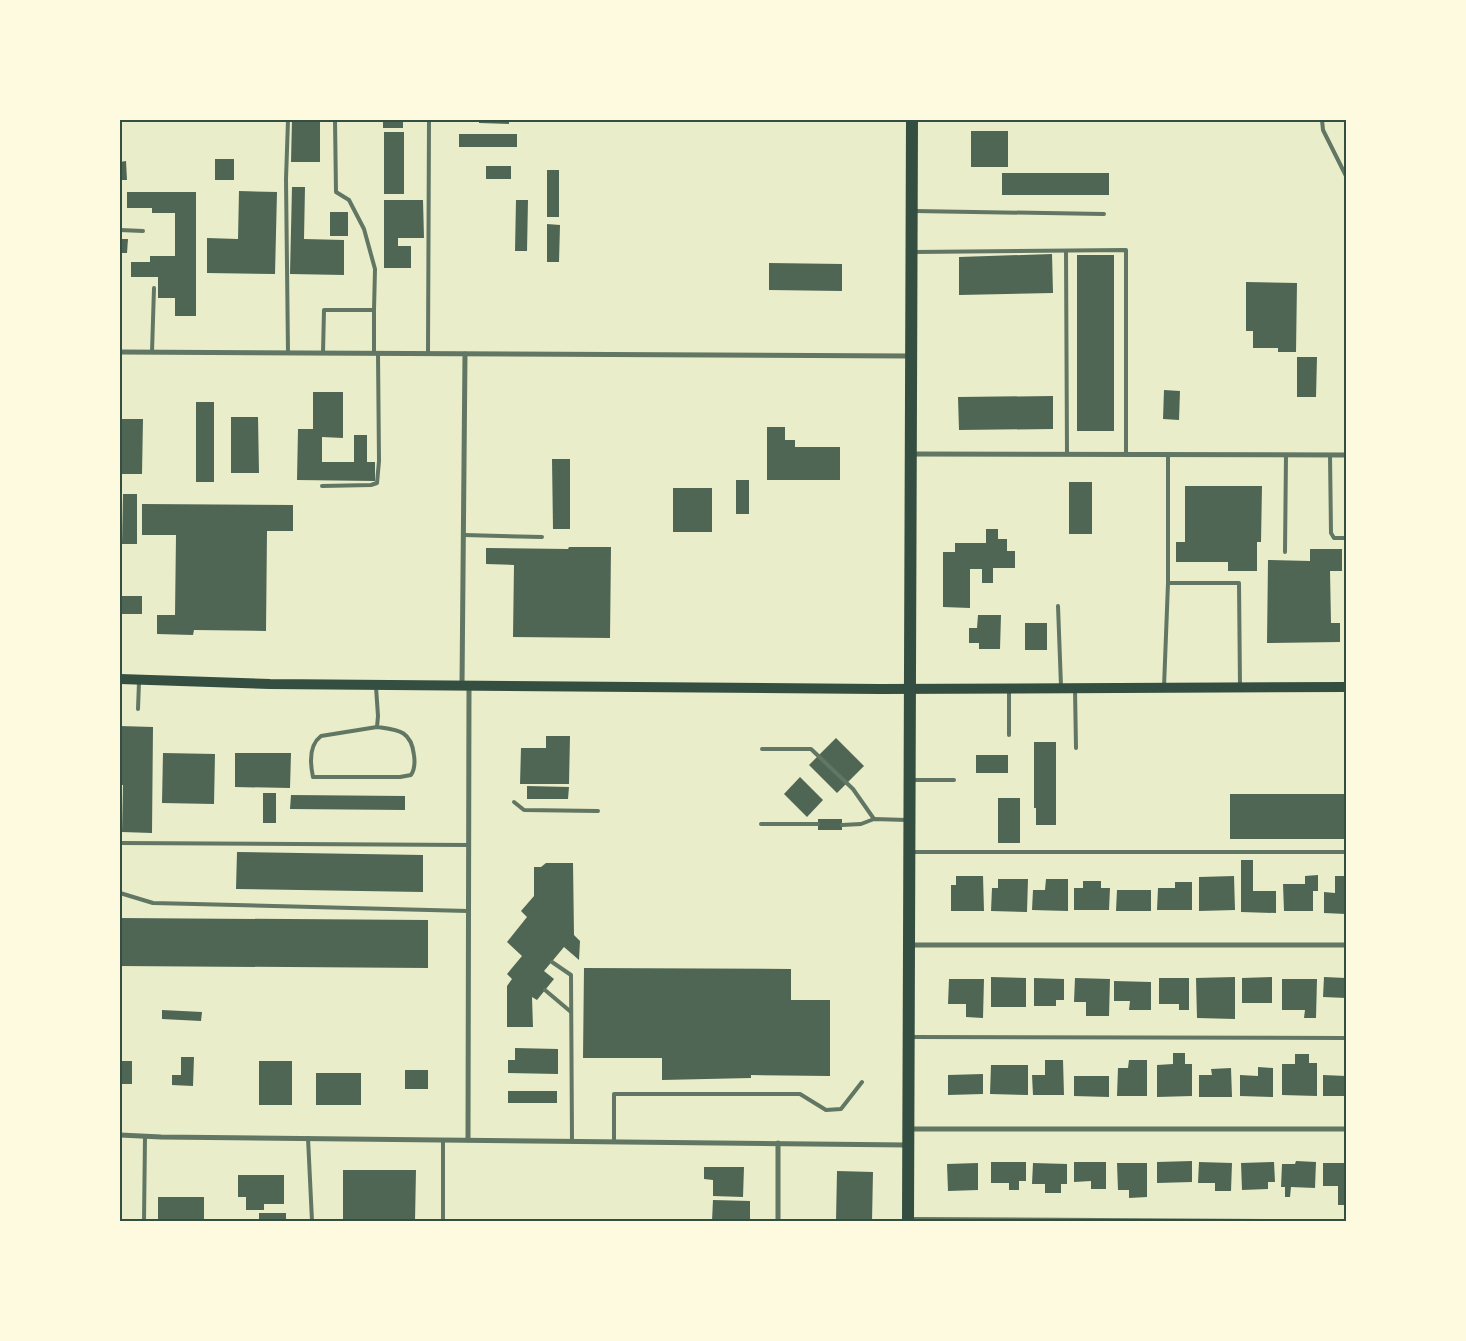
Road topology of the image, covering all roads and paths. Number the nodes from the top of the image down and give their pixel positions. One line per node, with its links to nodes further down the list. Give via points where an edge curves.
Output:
1 (288, 120): 17 (lane)
2 (334, 120): 14 (lane, via 336,192 349,200 364,228 375,269)
3 (429, 120): 20 (lane)
4 (912, 120): 7 (main road)
5 (1322, 120): 6 (lane, via 1322,130)
6 (1346, 176)
7 (912, 211): 8 (lane); 12 (main road)
8 (1104, 214)
9 (120, 230): 10 (lane)
10 (143, 230)
11 (1066, 251): 12 (lane); 24 (lane); 25 (lane, via 1126,250)
12 (911, 252): 22 (main road)
13 (154, 288): 16 (lane)
14 (374, 310): 18 (lane, via 324,310); 19 (lane)
15 (120, 352): 16 (street)
16 (152, 352): 17 (street)
17 (288, 353): 18 (street)
18 (323, 353): 19 (street)
19 (376, 353): 20 (street); 30 (lane, via 377,483)
20 (428, 354): 21 (street)
21 (465, 354): 22 (street); 31 (street)
22 (910, 356): 23 (main road)
23 (912, 454): 24 (street); 44 (main road)
24 (1067, 454): 25 (street)
25 (1126, 454): 26 (street)
26 (1168, 454): 27 (street); 35 (lane)
27 (1286, 455): 28 (street); 34 (lane)
28 (1330, 455): 29 (street); 33 (lane, via 1331,534 1334,538)
29 (1346, 455)
30 (322, 486)
31 (464, 535): 32 (lane); 40 (street)
32 (542, 537)
33 (1346, 538)
34 (1286, 552)
35 (1168, 583): 42 (lane); 43 (lane, via 1239,583)
36 (1058, 606): 46 (lane)
37 (120, 679): 38 (main road)
38 (140, 680): 39 (main road); 48 (lane)
39 (376, 684): 40 (main road); 49 (lane)
40 (465, 685): 44 (main road); 63 (street)
41 (1346, 687): 43 (main road)
42 (1164, 688): 43 (main road); 47 (main road)
43 (1240, 688)
44 (909, 689): 45 (main road); 53 (main road)
45 (1009, 689): 46 (main road); 50 (lane)
46 (1061, 689): 47 (main road)
47 (1075, 689): 51 (lane)
48 (138, 709)
49 (376, 727): 49 (lane, via 321,736 316,740 312,748 314,777 400,778 411,775 414,757 408,736 397,730)
50 (1009, 735)
51 (1076, 748)
52 (762, 749): 57 (lane, via 811,749 853,789)
53 (909, 780): 54 (lane); 58 (main road)
54 (954, 780)
55 (514, 802): 56 (lane, via 524,810)
56 (598, 811)
57 (874, 819): 58 (lane); 61 (lane, via 861,824)
58 (909, 820): 64 (main road)
59 (761, 824): 60 (lane)
60 (818, 824)
61 (842, 825)
62 (120, 843): 63 (lane)
63 (468, 845): 67 (street)
64 (909, 852): 65 (lane); 68 (main road)
65 (1346, 852)
66 (120, 893): 67 (lane, via 153,903)
67 (468, 911): 82 (street)
68 (909, 945): 69 (street); 73 (main road)
69 (1346, 945)
70 (552, 962): 72 (lane, via 570,975)
71 (545, 990): 72 (lane)
72 (570, 1012): 83 (lane)
73 (908, 1037): 74 (lane); 76 (main road)
74 (1346, 1038)
75 (862, 1082): 84 (lane, via 841,1109 826,1110 800,1094 614,1094)
76 (908, 1129): 77 (street); 86 (main road)
77 (1346, 1129)
78 (120, 1135): 79 (street)
79 (145, 1136): 80 (street); 88 (lane)
80 (308, 1138): 81 (street); 89 (lane)
81 (443, 1140): 82 (street); 90 (lane)
82 (468, 1140): 83 (street)
83 (572, 1141): 84 (street)
84 (614, 1141): 85 (street)
85 (778, 1143): 86 (street); 91 (street)
86 (908, 1145): 87 (main road)
87 (908, 1220): 92 (lane)
88 (144, 1221)
89 (312, 1221)
90 (443, 1221)
91 (778, 1221)
92 (1265, 1221)

